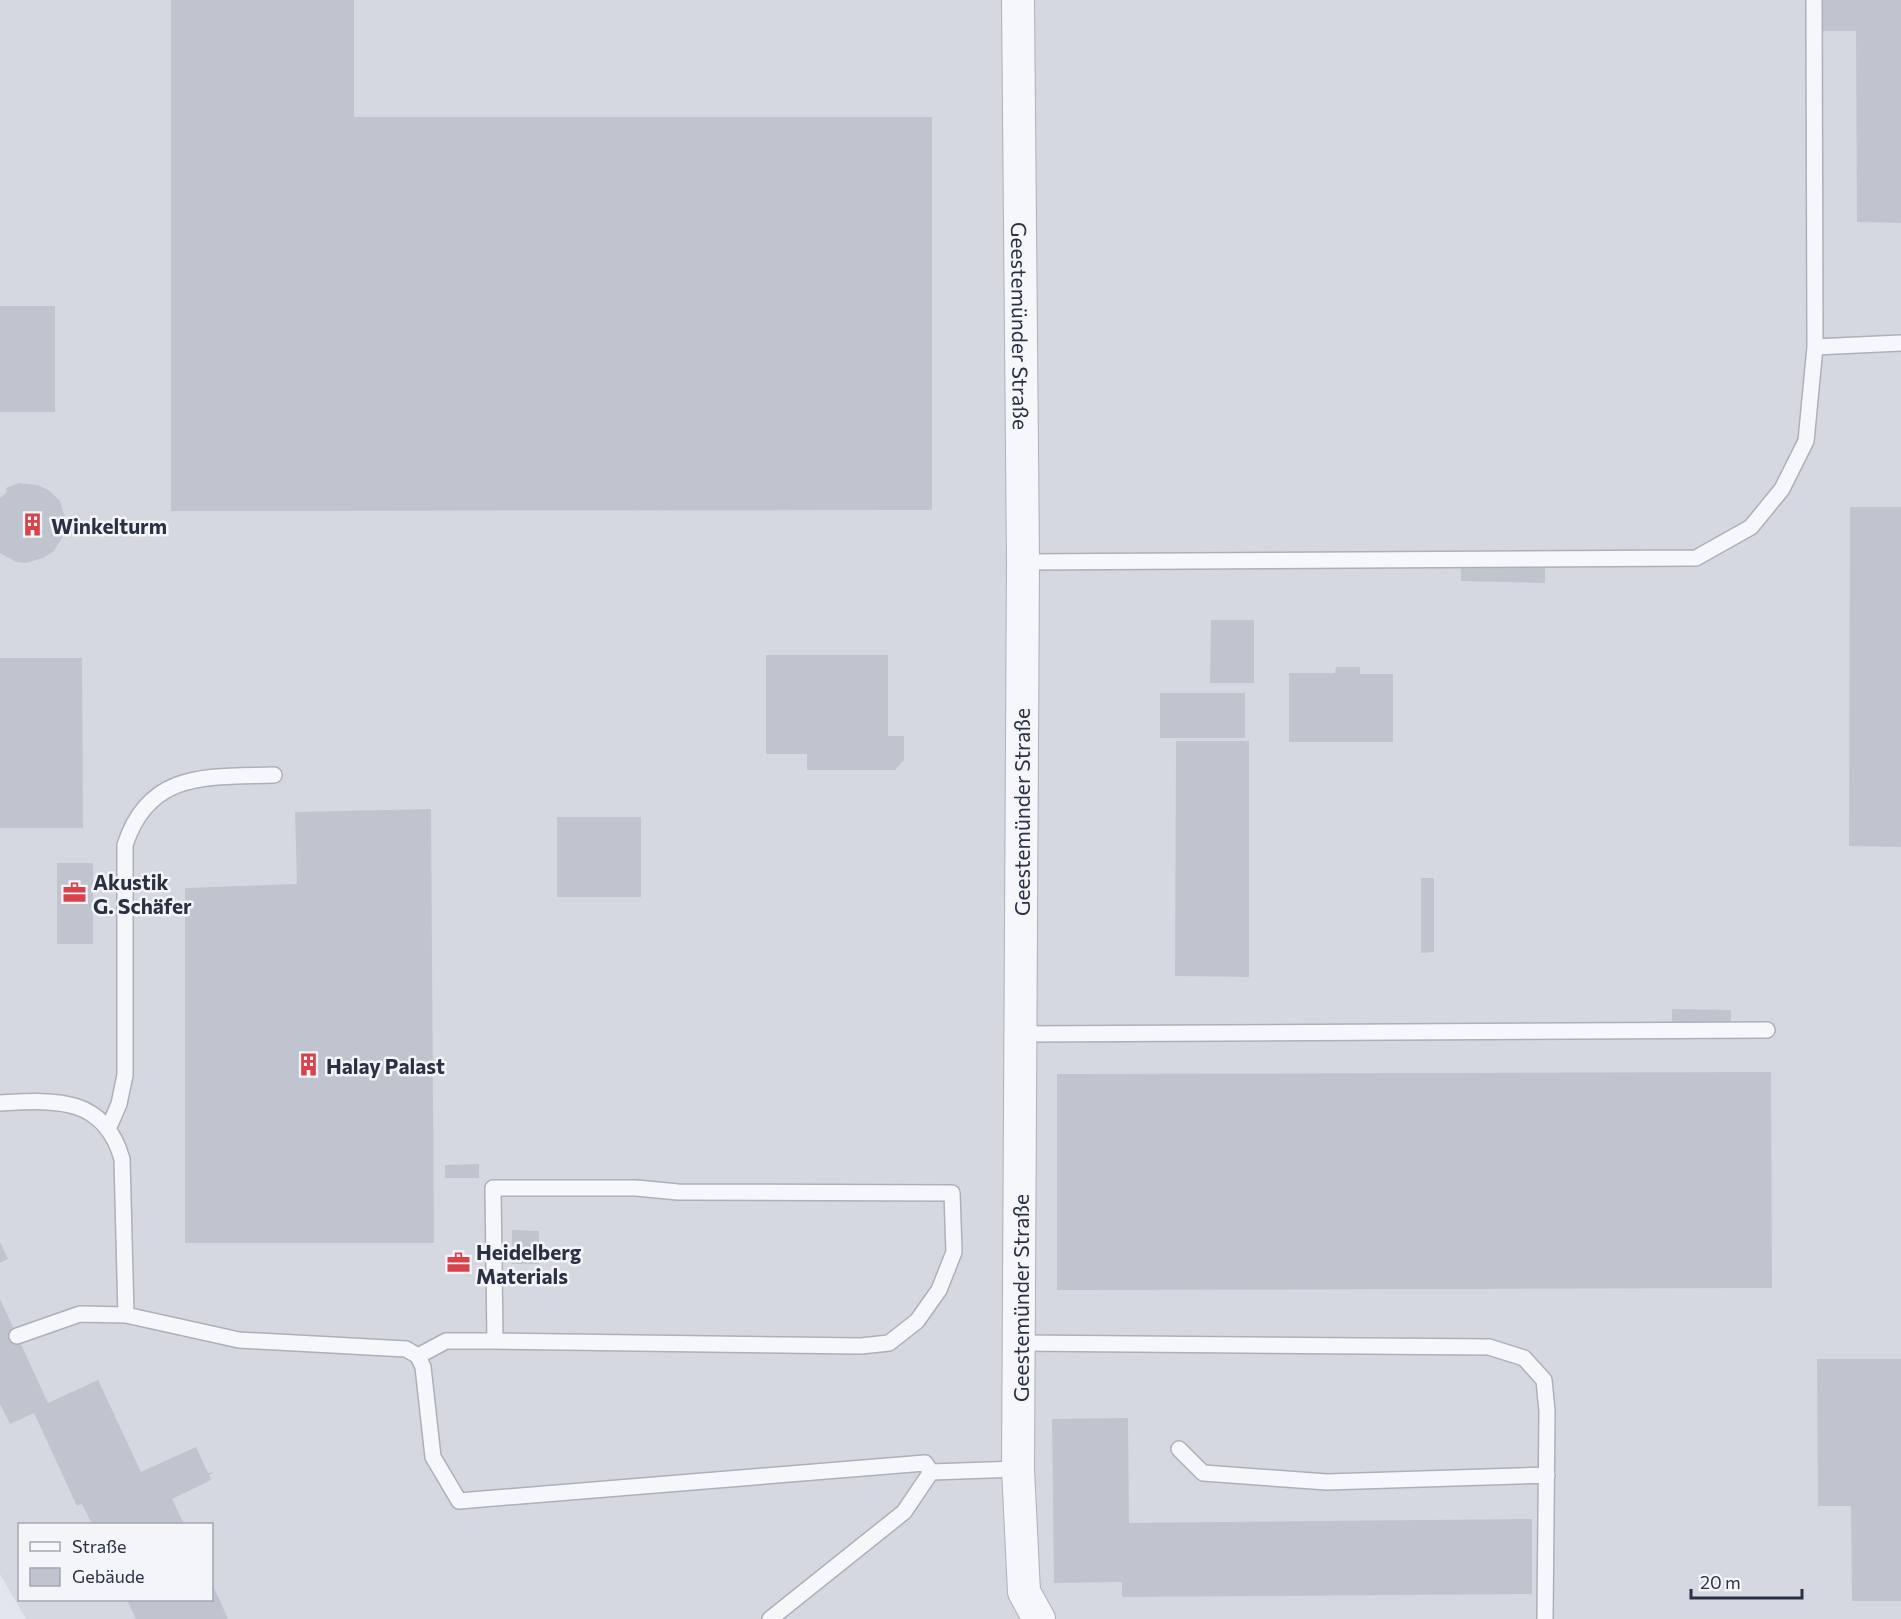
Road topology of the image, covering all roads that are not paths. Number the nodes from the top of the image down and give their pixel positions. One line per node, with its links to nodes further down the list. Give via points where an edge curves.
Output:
1 (1018, 0): 5 (street, Geestemünder Straße)
2 (1814, 0): 4 (lane)
3 (1901, 343): 4 (lane)
4 (1815, 347): 5 (lane, via 1806,441 1782,489 1750,527 1696,558)
5 (1023, 562): 8 (street, Geestemünder Straße)
6 (274, 775): 10 (lane, via 200,777 177,784 158,793 132,824 125,845 125,1075)
7 (1767, 1030): 8 (lane)
8 (1020, 1034): 14 (street, Geestemünder Straße)
9 (0, 1103): 10 (lane, via 54,1101 96,1115)
10 (109, 1127): 11 (lane, via 122,1159)
11 (126, 1315): 12 (lane, via 80,1314); 15 (lane, via 240,1340 406,1349)
12 (17, 1336)
13 (495, 1341): 13 (lane, via 861,1346 889,1343 917,1321 939,1290 954,1252 952,1193 493,1188); 15 (lane, via 446,1341)
14 (1021, 1343): 17 (street, Geestemünder Straße); 19 (lane, via 1489,1347 1524,1358 1544,1380)
15 (418, 1356): 18 (lane, via 423,1367 433,1457 459,1501 925,1463)
16 (1179, 1449): 19 (lane, via 1203,1473 1327,1482)
17 (1018, 1469): 18 (lane); 21 (street, Geestemünder Straße, via 1024,1592)
18 (931, 1472): 20 (lane, via 904,1512)
19 (1546, 1475): 22 (lane)
20 (771, 1619)
21 (1039, 1619)
22 (1545, 1619)

